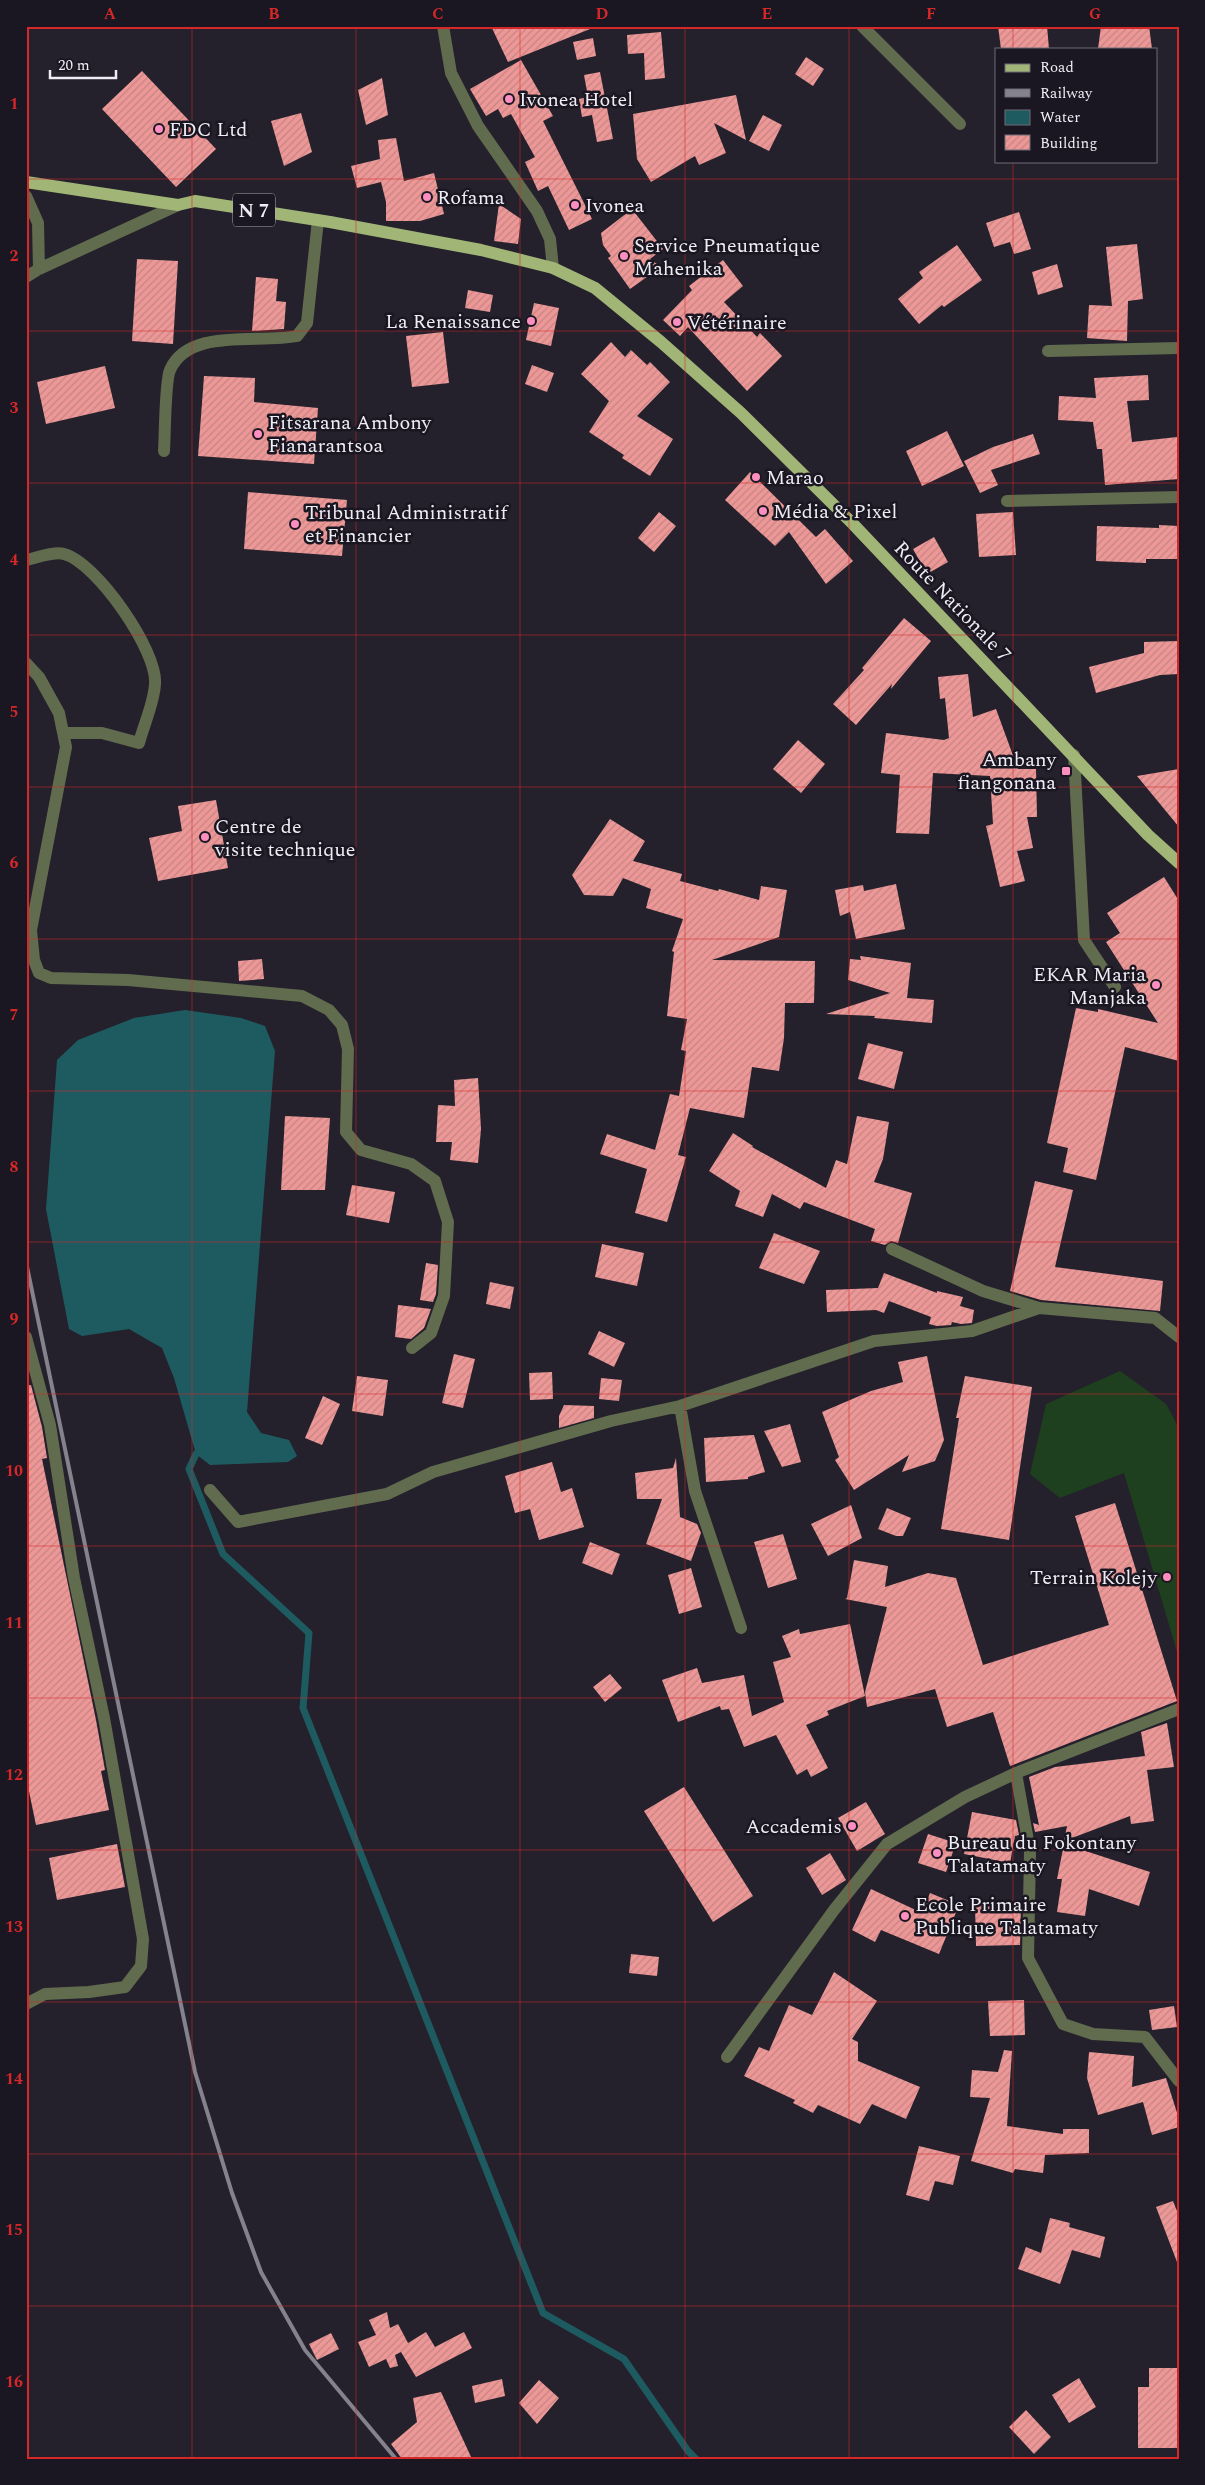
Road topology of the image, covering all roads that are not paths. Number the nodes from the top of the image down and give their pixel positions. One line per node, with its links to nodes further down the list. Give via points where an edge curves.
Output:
1 (444, 26): 8 (street, via 451,73 478,126 537,211 550,239)
2 (862, 26): 3 (street)
3 (960, 124)
4 (26, 182): 6 (main road, N 7)
5 (26, 196): 9 (street, via 38,223)
6 (178, 205): 7 (main road, N 7, via 194,201); 9 (street)
7 (324, 221): 8 (main road, Route Nationale 7 / N 7); 13 (street, via 307,323 297,336 198,344 181,353 169,371)
8 (553, 268): 19 (main road, Route Nationale 7 / N 7, via 594,288 741,413 853,524)
9 (39, 269): 10 (street)
10 (26, 277)
11 (1179, 348): 12 (street)
12 (1048, 351)
13 (164, 451)
14 (1179, 497): 15 (street)
15 (1007, 501)
16 (26, 560): 18 (street, via 62,553 75,558 95,575 143,640 154,666 155,684 139,743 102,733)
17 (26, 663): 18 (street, via 39,677 59,713)
18 (63, 733): 26 (street, via 66,747 31,930 34,960 39,973 51,978 128,980 302,996 329,1010 342,1025 348,1049 346,1132 361,1150 411,1164 435,1181 448,1222 444,1296 431,1333)
19 (1074, 755): 20 (main road, Route Nationale 7 / N 7, via 1148,835); 21 (street, via 1084,940)
20 (1179, 863)
21 (1114, 987)
22 (892, 1249): 23 (street, via 983,1291)
23 (1039, 1308): 24 (street, via 1155,1318); 27 (street, via 972,1331 874,1341)
24 (1179, 1337)
25 (26, 1338): 32 (street, via 50,1425 74,1578 104,1718 143,1939 141,1966 125,1987 45,1994)
26 (412, 1348)
27 (680, 1406): 28 (street, via 611,1421 433,1472 387,1494 238,1522); 29 (street, via 695,1491)
28 (210, 1490)
29 (741, 1628)
30 (1179, 1709): 31 (street)
31 (1016, 1773): 33 (street, via 965,1797 887,1844 834,1910); 34 (street, via 1030,1852 1028,1958 1063,2024 1092,2034 1145,2037)
32 (26, 2004)
33 (727, 2057)
34 (1179, 2081)

